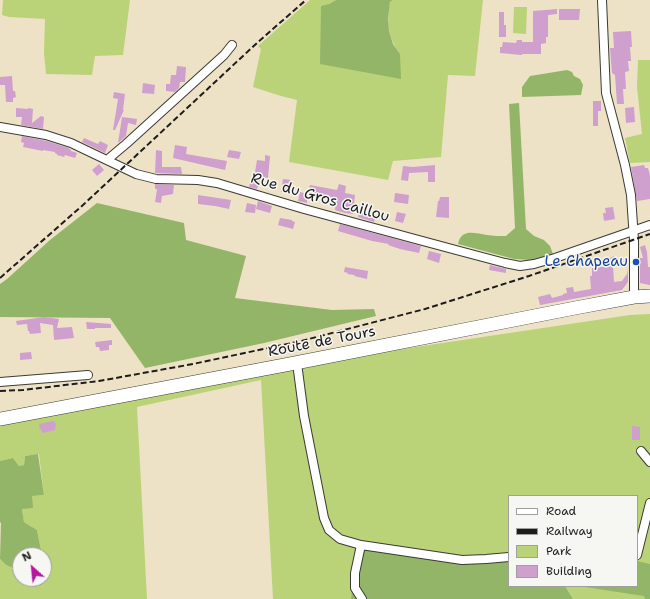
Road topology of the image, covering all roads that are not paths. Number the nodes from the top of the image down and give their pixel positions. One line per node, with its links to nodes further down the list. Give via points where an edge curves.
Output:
1 (602, 0): 6 (street, via 606,93 625,165)
2 (232, 45): 4 (street)
3 (0, 127): 4 (street, Rue du Gros Caillou, via 71,143)
4 (108, 160): 6 (street, Rue du Gros Caillou, via 148,178 217,183 505,264 534,264)
5 (650, 225): 6 (street, Rue du Gros Caillou)
6 (634, 231): 8 (street)
7 (650, 296): 8 (main road, Route de Tours)
8 (634, 297): 9 (main road, Route de Tours)
9 (297, 363): 12 (main road, Route de Tours); 16 (street, via 304,416 324,518 329,530 340,539)
10 (88, 375): 11 (street)
11 (0, 382)
12 (0, 419)
13 (641, 451): 14 (street)
14 (650, 462)
15 (650, 503): 17 (street)
16 (361, 545): 18 (street, via 462,560); 19 (street, via 355,573 355,588)
17 (638, 551)
18 (508, 557)
19 (362, 599)

